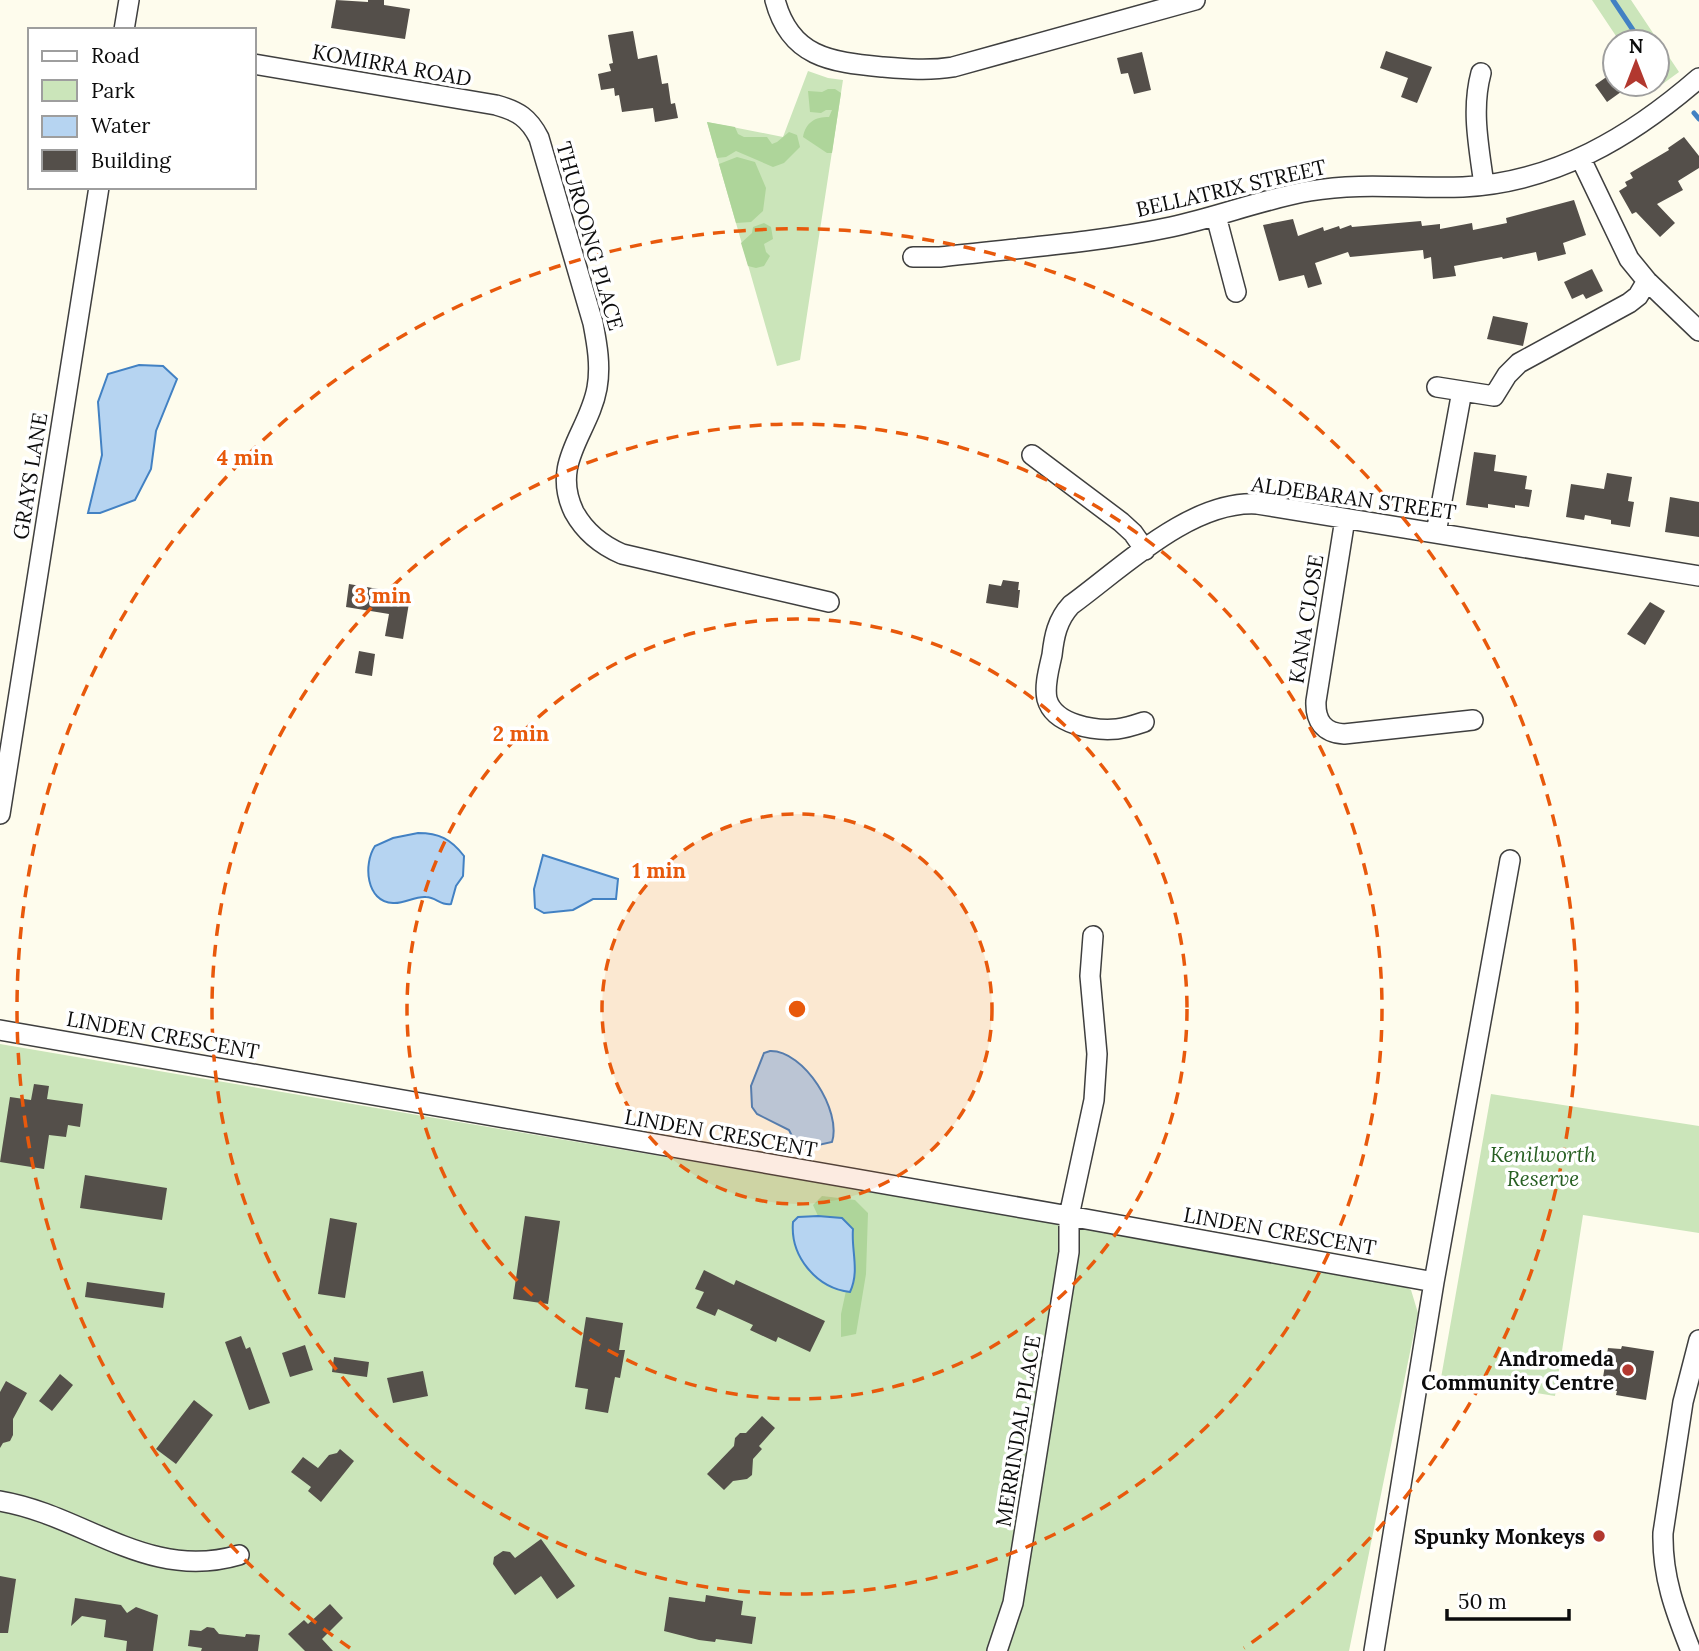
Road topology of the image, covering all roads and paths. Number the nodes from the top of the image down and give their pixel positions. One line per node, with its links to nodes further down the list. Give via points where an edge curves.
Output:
1 (129, 0): 4 (street)
2 (775, 0): 3 (street, via 788,31 820,56 843,63 920,70 953,67)
3 (1195, 0)
4 (124, 28)
5 (256, 64): 8 (street, KOMIRRA ROAD, via 496,105)
6 (1481, 73): 10 (street, via 1475,111)
7 (1699, 78): 9 (street, BELLATRIX STREET, via 1642,124)
8 (522, 114): 24 (street, THUROONG PLACE, via 539,138 597,346 597,389 566,471 567,491 579,521 602,544 622,554)
9 (1581, 159): 10 (street, BELLATRIX STREET); 14 (street, via 1625,252)
10 (1484, 185): 12 (street, BELLATRIX STREET, via 1343,187 1299,193)
11 (99, 189): 27 (street, GRAYS LANE)
12 (1216, 216): 13 (street, BELLATRIX STREET, via 1117,237); 15 (street)
13 (913, 257)
14 (1647, 281): 16 (street); 18 (street, via 1629,303 1519,363 1494,396)
15 (1236, 292)
16 (1699, 331)
17 (1437, 387): 18 (street)
18 (1462, 391): 21 (street)
19 (1032, 455): 22 (street, via 1122,522)
20 (1345, 519): 21 (street, ALDEBARAN STREET); 22 (street, ALDEBARAN STREET, via 1235,504 1199,515); 25 (street, KANA CLOSE, via 1316,701 1316,731 1344,734)
21 (1436, 533): 23 (street, ALDEBARAN STREET)
22 (1145, 550): 26 (street, ALDEBARAN STREET, via 1066,610 1056,631 1046,690 1051,707 1069,723 1119,729)
23 (1699, 576)
24 (829, 602)
25 (1473, 720)
26 (1144, 722)
27 (1, 803)
28 (1510, 860): 32 (street)
29 (1093, 936): 31 (street, MERRINDAL PLACE, via 1094,1100)
30 (0, 1030): 31 (street, LINDEN CRESCENT)
31 (1069, 1216): 32 (street, LINDEN CRESCENT); 36 (street, MERRINDAL PLACE, via 1069,1252 1013,1603)
32 (1434, 1282): 37 (street)
33 (1699, 1340): 38 (street, via 1683,1402 1663,1533 1666,1581)
34 (0, 1501): 35 (street, via 39,1511 117,1545 159,1557 209,1563)
35 (239, 1555)
36 (997, 1651)
37 (1374, 1651)
38 (1691, 1651)

